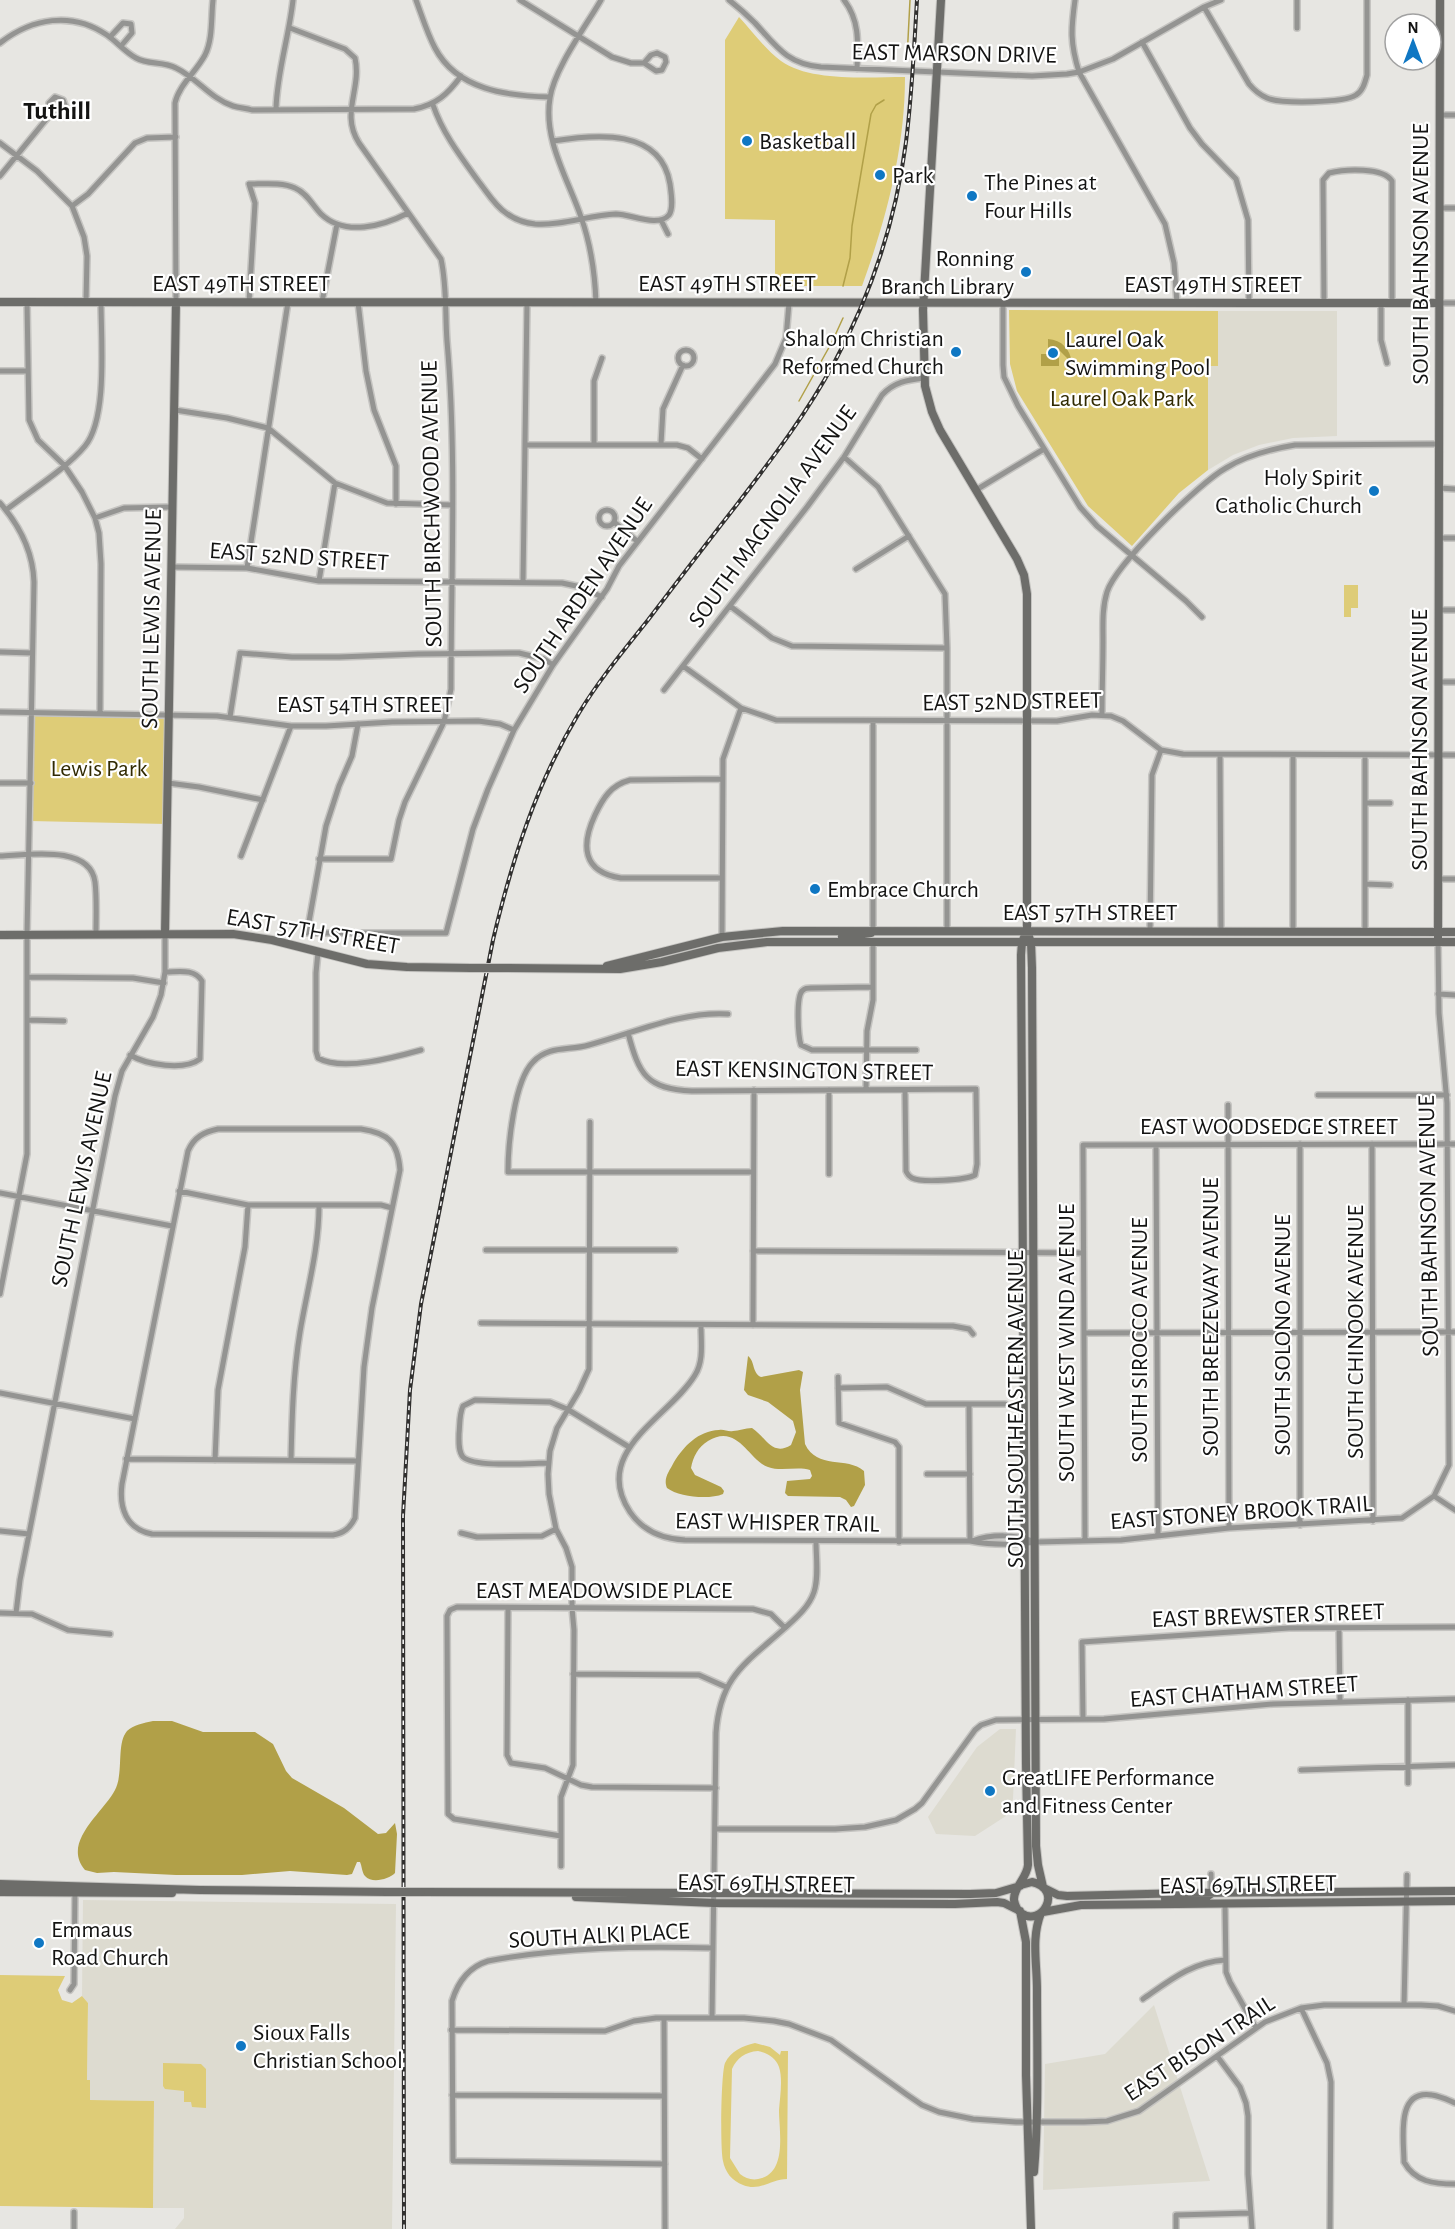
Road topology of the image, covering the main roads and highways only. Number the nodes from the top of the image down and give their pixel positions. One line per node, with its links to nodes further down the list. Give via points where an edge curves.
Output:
1 (941, 0): 5 (main road, SOUTH SOUTHEASTERN AVENUE)
2 (1440, 0): 6 (main road, SOUTH BAHNSON AVENUE)
3 (0, 302): 4 (main road, EAST 49TH STREET)
4 (176, 302): 5 (main road, EAST 49TH STREET); 11 (main road, SOUTH LEWIS AVENUE)
5 (923, 303): 6 (main road, EAST 49TH STREET); 8 (main road, SOUTH SOUTHEASTERN AVENUE, via 924,378 935,419 1017,559 1025,582)
6 (1439, 303): 10 (main road, SOUTH BAHNSON AVENUE)
7 (873, 930): 8 (main road, EAST 57TH STREET); 13 (main road, via 865,935); 18 (main road, EAST 57TH STREET, via 783,931 722,937 623,963)
8 (1027, 931): 10 (main road, EAST 57TH STREET); 14 (main road, SOUTH SOUTHEASTERN AVENUE); 15 (main road, SOUTH SOUTHEASTERN AVENUE)
9 (1455, 932): 10 (main road, EAST 57TH STREET)
10 (1438, 933): 16 (main road, SOUTH BAHNSON AVENUE)
11 (165, 934): 12 (main road, EAST 57TH STREET); 18 (main road, EAST 57TH STREET, bridge, via 241,935 384,966)
12 (0, 935)
13 (804, 942): 14 (main road, EAST 57TH STREET); 18 (main road, EAST 57TH STREET, via 735,945 626,969)
14 (1022, 942): 15 (main road, EAST 57TH STREET); 20 (main road, SOUTH SOUTHEASTERN AVENUE, via 1028,1865)
15 (1031, 942): 16 (main road, EAST 57TH STREET); 21 (main road, SOUTH SOUTHEASTERN AVENUE, via 1037,1855)
16 (1438, 942): 17 (main road, EAST 57TH STREET)
17 (1455, 942)
18 (584, 968)
19 (0, 1884): 22 (main road, EAST 69TH STREET)
20 (1020, 1886): 21 (main road, via 1032,1882); 27 (main road, EAST 69TH STREET, via 987,1894); 31 (main road, via 1014,1899)
21 (1044, 1887): 26 (main road, via 1067,1896); 32 (main road, via 1048,1898)
22 (75, 1889): 24 (main road, EAST 69TH STREET); 27 (main road, EAST 69TH STREET, bridge, via 164,1894 200,1890)
23 (1455, 1891): 25 (main road)
24 (0, 1892)
25 (1296, 1892): 26 (main road); 30 (main road, via 1277,1897 1232,1898)
26 (1211, 1893): 29 (main road, via 1208,1898 1155,1899)
27 (511, 1894): 31 (main road, EAST 69TH STREET, via 714,1903 997,1902)
28 (1455, 1901): 30 (main road, EAST 69TH STREET)
29 (1131, 1904): 30 (main road, EAST 69TH STREET); 32 (main road, EAST 69TH STREET, via 1071,1905)
30 (1225, 1904)
31 (1019, 1911): 32 (main road, via 1030,1916); 33 (main road, via 1026,1942)
32 (1042, 1912): 33 (main road, via 1034,1932 1036,2122)
33 (1031, 2204): 34 (main road)
34 (1031, 2229)

